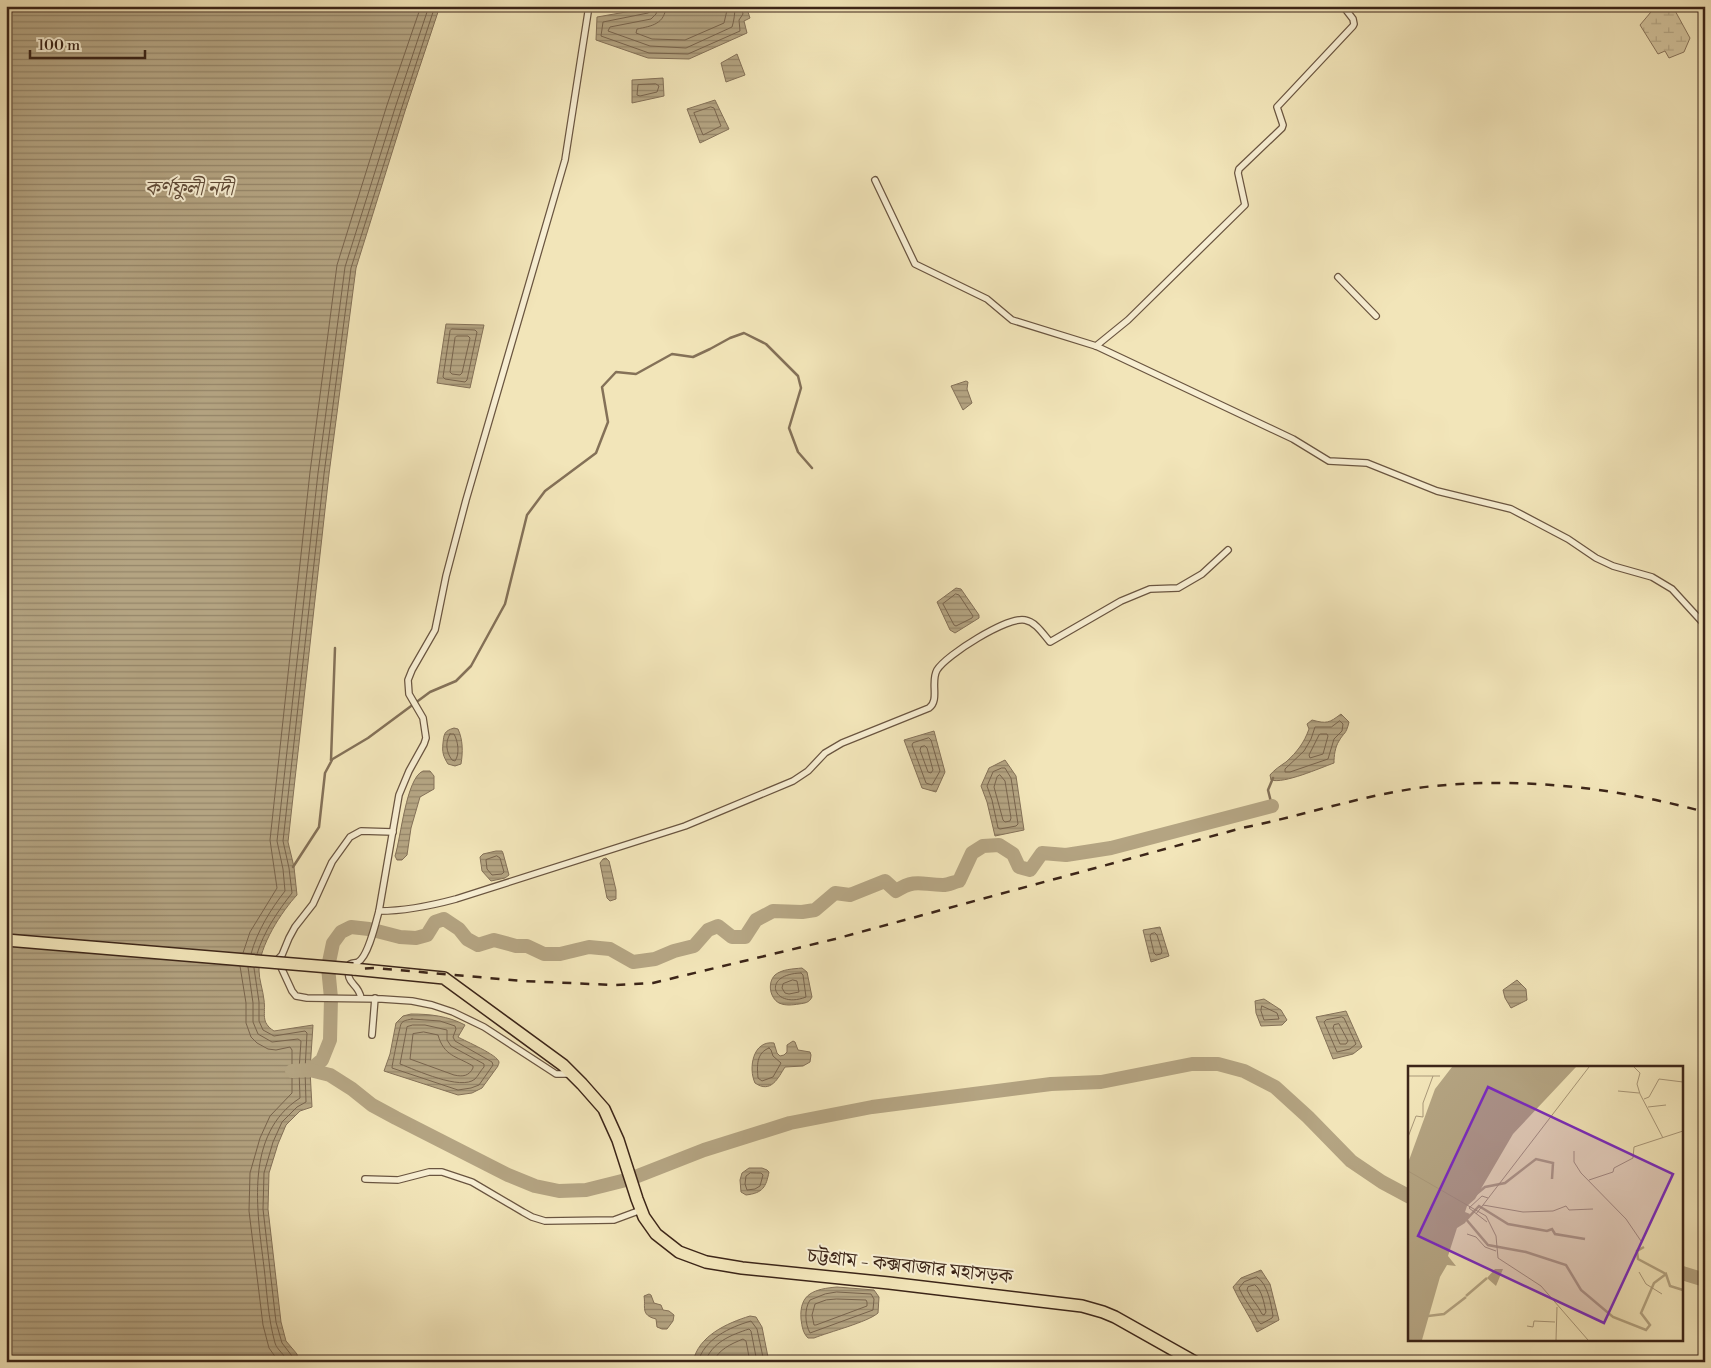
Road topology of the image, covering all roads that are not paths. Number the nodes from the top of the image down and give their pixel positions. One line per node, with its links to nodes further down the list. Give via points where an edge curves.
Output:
1 (590, 6): 9 (street, via 565,160 464,508 435,630 408,680 409,694 423,718 426,738 403,785)
2 (1343, 6): 6 (street, via 1353,20 1353,26 1277,107 1282,128 1239,169 1245,205 1128,320)
3 (875, 180): 6 (street, via 915,264 988,299 1012,320)
4 (1338, 277): 5 (street)
5 (1376, 316)
6 (1096, 346): 8 (street, via 1293,439 1329,461 1367,463 1437,491 1511,509 1596,558 1652,577 1672,588)
7 (1228, 550): 10 (street, via 1202,574 1178,588 1150,589 1135,595 1050,642 1031,622 1008,621 945,660 934,678 935,701 929,708 842,743 825,753 802,776 709,817 456,900 424,908)
8 (1704, 624)
9 (393, 832): 10 (street); 12 (street, via 361,831 350,836 279,958 292,991 301,998)
10 (379, 911): 12 (street, via 363,957 350,964 348,970 349,980 358,988)
11 (6, 940): 15 (highway, bridge, via 444,978)
12 (361, 998): 13 (street)
13 (375, 998): 14 (street); 15 (street, via 423,1003 453,1012 500,1036 556,1074)
14 (372, 1036)
15 (573, 1074): 17 (highway, চট্টগ্রাম - কক্সবাজার মহাসড়ক, via 604,1109)
16 (365, 1179): 17 (street, via 398,1180 442,1172 472,1182 527,1215 545,1221 614,1220)
17 (639, 1204): 18 (highway, চট্টগ্রাম - কক্সবাজার মহাসড়ক, via 649,1225 662,1240 679,1252 706,1262 1082,1306 1132,1326)
18 (1195, 1362)

